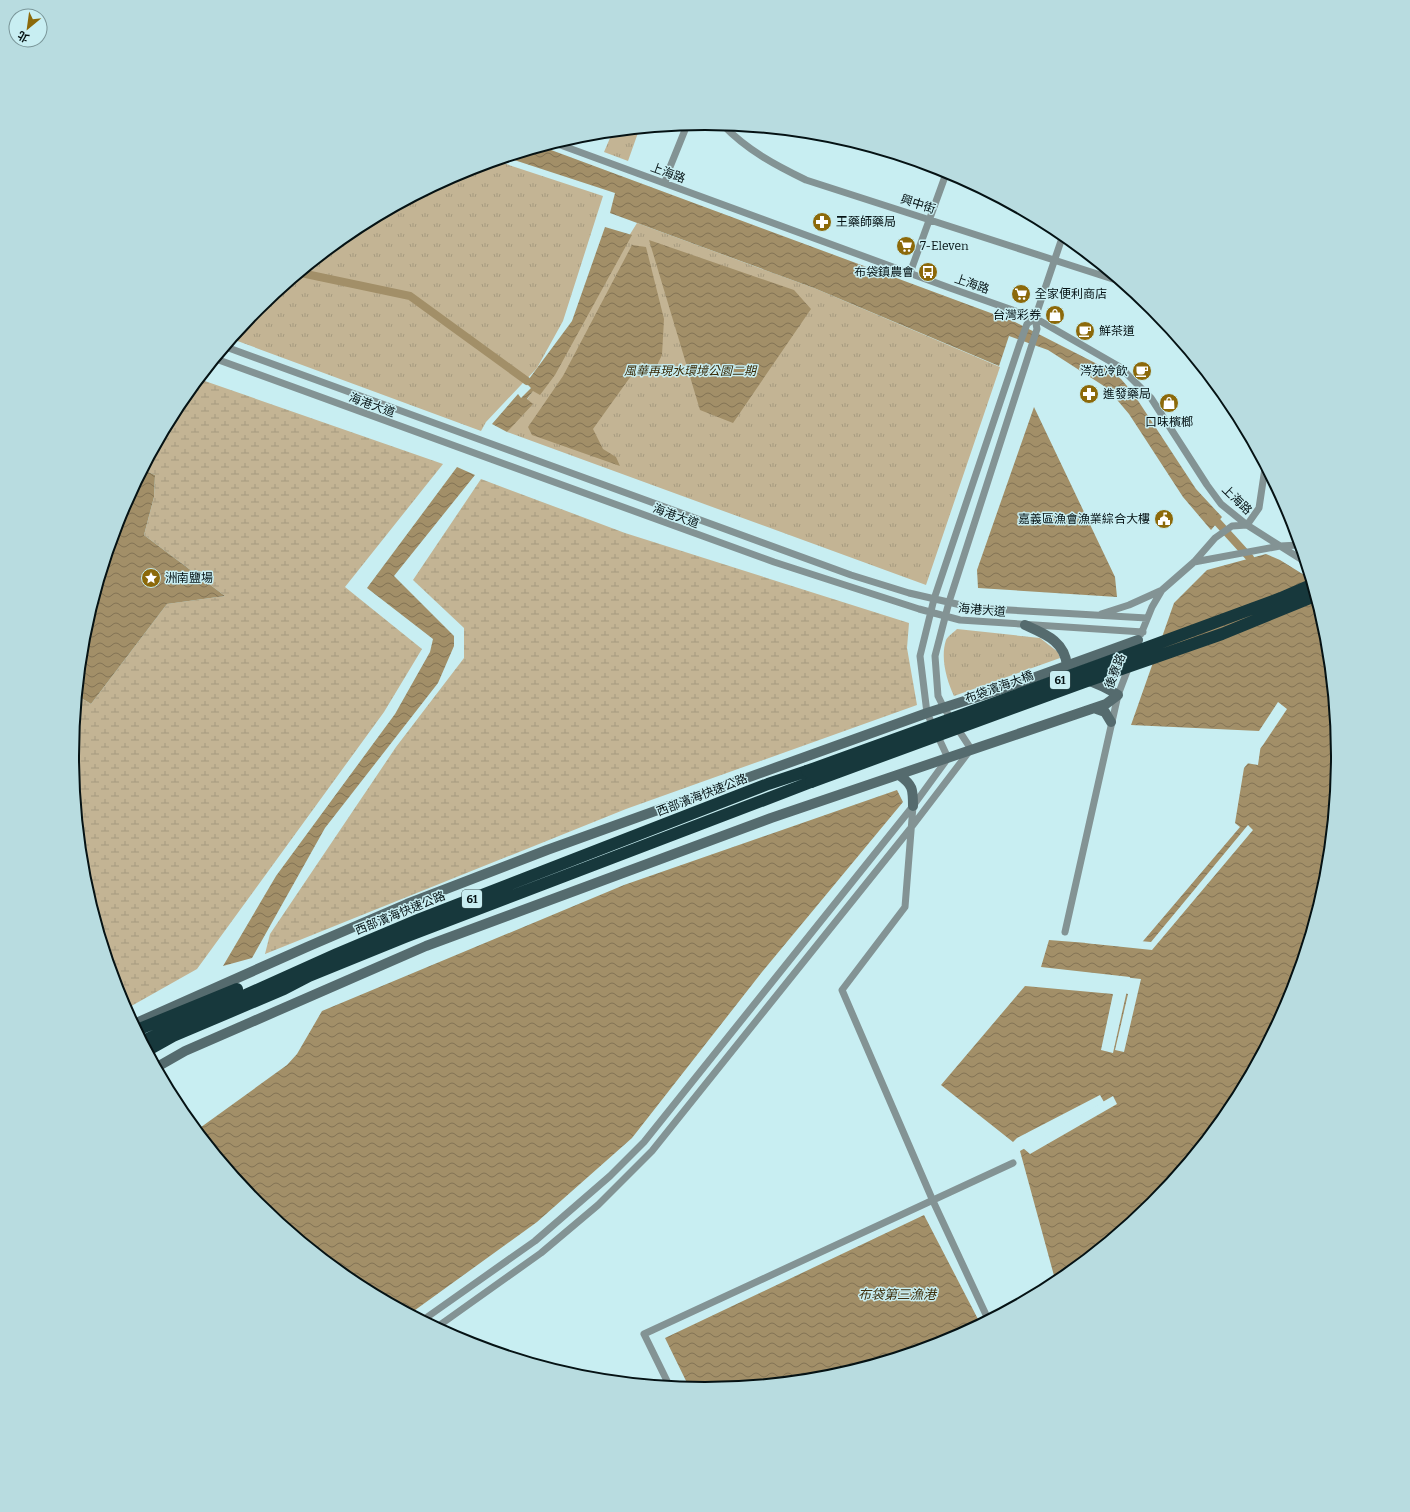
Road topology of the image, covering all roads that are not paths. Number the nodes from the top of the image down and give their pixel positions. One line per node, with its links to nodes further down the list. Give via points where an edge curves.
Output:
1 (685, 130): 5 (street)
2 (729, 131): 6 (street, 興中街, via 770,163 806,180)
3 (564, 146): 5 (street, 上海路)
4 (944, 178): 6 (street)
5 (665, 183): 9 (street, 上海路)
6 (929, 220): 8 (street, 興中街); 9 (street)
7 (1061, 241): 8 (street)
8 (1054, 260): 10 (street, 興中街); 11 (street)
9 (910, 273): 11 (street, 上海路)
10 (1109, 278)
11 (1035, 318): 15 (street, 上海路, via 1120,367 1138,383 1151,398 1221,504); 23 (street, via 1027,324 1020,342); 24 (street, via 1037,329)
12 (230, 348): 23 (street, 海港大道, via 851,575)
13 (220, 360): 25 (street, 海港大道, via 774,562)
14 (1264, 475): 15 (street, via 1259,508)
15 (1246, 525): 17 (street, 上海路); 19 (street, 後寮路, via 1232,526 1216,538)
16 (1294, 545): 17 (street)
17 (1280, 546): 18 (street, 上海路); 19 (street)
18 (1299, 558)
19 (1194, 562): 21 (street, 後寮路)
20 (1308, 586): 41 (highway, 布袋濱海大橋 / 61, bridge)
21 (1162, 590): 27 (street, via 1129,605); 28 (street, 後寮路)
22 (1311, 598): 41 (highway, 布袋濱海大橋 / 61, bridge, via 1222,634)
23 (934, 599): 24 (street, 海港大道); 25 (street)
24 (949, 602): 26 (street); 27 (street, 海港大道, via 974,608)
25 (930, 612): 26 (street, 海港大道); 36 (street, via 920,656)
26 (945, 616): 29 (street, 海港大道, via 960,620); 34 (street, via 934,656 938,696)
27 (1095, 616): 28 (street, 海港大道)
28 (1147, 618): 30 (street, 後寮路)
29 (1025, 624): 30 (street, 海港大道); 31 (street, via 1050,636 1066,654)
30 (1140, 636): 31 (street); 33 (street, 後寮路)
31 (1067, 666): 32 (street)
32 (1047, 673): 33 (street, via 1062,674 1101,684); 34 (street)
33 (1118, 695): 35 (street, via 1106,704); 37 (street, 後寮路)
34 (944, 708): 36 (street); 38 (street)
35 (1094, 708): 37 (street, via 1105,712); 38 (street)
36 (927, 713): 39 (street); 47 (street, via 642,815 415,902)
37 (1111, 722): 44 (street, 後寮路)
38 (971, 749): 39 (street); 43 (street)
39 (948, 758): 40 (street); 42 (street)
40 (899, 775): 42 (street, via 908,781 913,790); 52 (street, via 771,818 426,946 186,1051)
41 (809, 777): 45 (highway, 西部濱海快速公路 / 61, via 768,784); 46 (highway, 西部濱海快速公路 / 61, via 419,931 309,976)
42 (913, 806): 43 (street); 56 (street, via 644,1142 610,1176 535,1241)
43 (910, 830): 54 (street, via 905,907 842,990); 57 (street, via 652,1151 598,1205 541,1253)
44 (1065, 932)
45 (336, 954): 48 (highway, via 280,972); 49 (highway, 西部濱海快速公路 / 61)
46 (284, 989): 50 (highway, 西部濱海快速公路 / 61, via 173,1036); 51 (highway)
47 (139, 1022)
48 (142, 1028)
49 (147, 1039)
50 (152, 1048)
51 (154, 1052)
52 (161, 1065)
53 (1013, 1163): 54 (street)
54 (933, 1201): 55 (street); 58 (street, via 644,1334)
55 (986, 1315)
56 (428, 1317)
57 (442, 1323)
58 (667, 1381)

